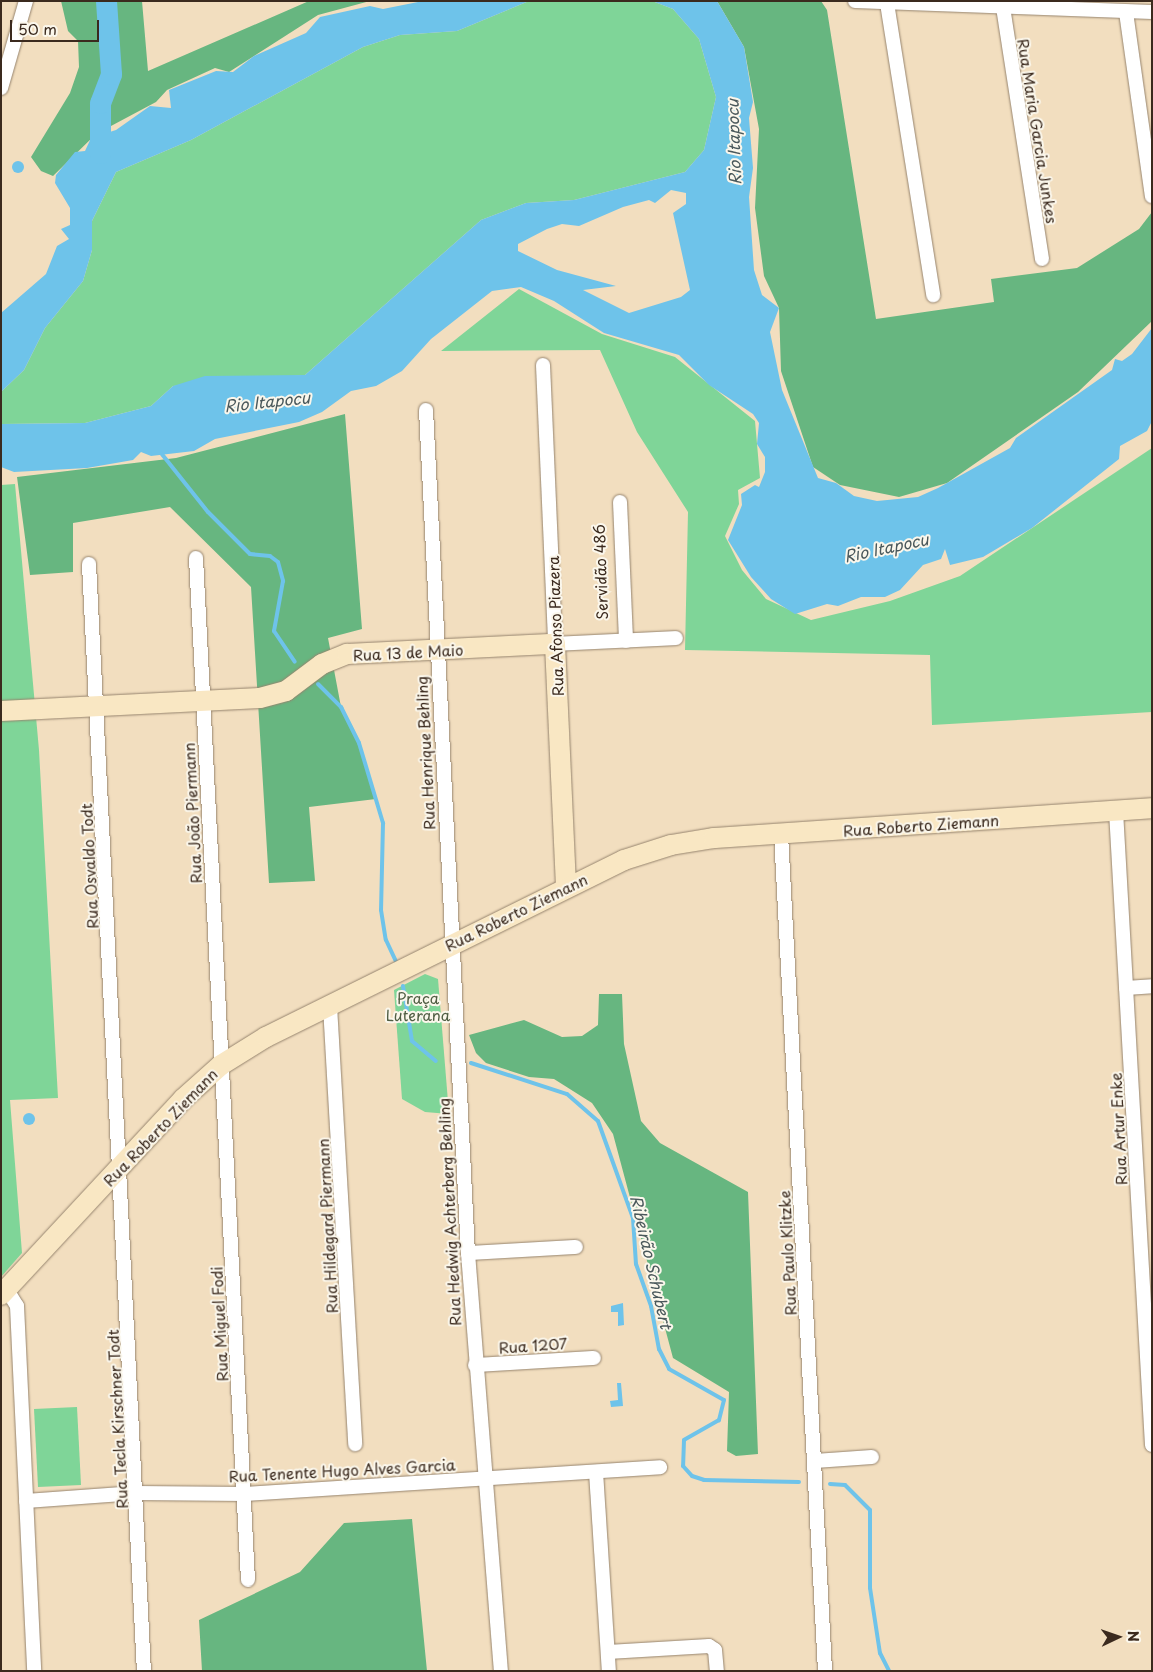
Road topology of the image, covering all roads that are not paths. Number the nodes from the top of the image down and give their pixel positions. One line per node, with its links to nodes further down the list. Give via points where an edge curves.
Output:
1 (26, 1): 8 (street)
2 (856, 2): 3 (street)
3 (887, 3): 5 (street); 11 (street)
4 (1068, 5): 5 (street); 6 (street)
5 (1003, 7): 10 (street, Rua Maria Garcia Junkes)
6 (1126, 12): 7 (street); 9 (street)
7 (1152, 12)
8 (1, 88)
9 (1152, 196)
10 (1042, 259)
11 (933, 295)
12 (543, 364): 19 (street, Rua Afonso Piazera)
13 (426, 410): 20 (street, Rua Henrique Behling)
14 (617, 502): 18 (street)
15 (196, 558): 21 (street, Rua João Piermann)
16 (89, 564): 22 (street, Rua Osvaldo Todt)
17 (676, 638): 18 (street, Rua 13 de Maio)
18 (622, 641): 19 (street, Rua 13 de Maio)
19 (555, 644): 20 (main road, Rua 13 de Maio); 27 (main road, Rua Afonso Piazera)
20 (436, 649): 21 (main road, Rua 13 de Maio, via 347,654 322,664 276,694); 28 (street, Rua Henrique Behling)
21 (203, 701): 22 (main road, Rua 13 de Maio); 32 (street, Rua João Piermann)
22 (97, 707): 23 (main road, Rua 13 de Maio); 33 (street, Rua Osvaldo Todt)
23 (1, 711)
24 (1152, 808): 25 (main road, Rua Roberto Ziemann)
25 (1116, 811): 26 (main road, Rua Roberto Ziemann); 30 (street, Rua Artur Enke)
26 (781, 834): 27 (main road, Rua Roberto Ziemann, via 670,845); 42 (street, Rua Paulo Klitzke)
27 (566, 888): 28 (main road, Rua Roberto Ziemann)
28 (450, 945): 31 (main road, Rua Roberto Ziemann); 35 (street, Rua Hedwig Achterberg Behling)
29 (1152, 986): 30 (street)
30 (1126, 988): 40 (street, Rua Artur Enke)
31 (330, 1006): 32 (main road, Rua Roberto Ziemann); 39 (street, Rua Hildegard Piermann)
32 (221, 1065): 33 (main road, Rua Roberto Ziemann); 47 (street, Rua Miguel Fodi)
33 (121, 1165): 36 (main road, Rua Roberto Ziemann); 46 (street, Rua Tecla Kirschner Todt)
34 (576, 1247): 35 (street)
35 (468, 1253): 38 (street, Rua Hedwig Achterberg Behling)
36 (4, 1293): 48 (street, via 16,1306)
37 (594, 1358): 38 (street, Rua 1207)
38 (475, 1365): 45 (street, Rua Hedwig Achterberg Behling)
39 (355, 1444)
40 (1152, 1445)
41 (872, 1457): 42 (street)
42 (815, 1461): 56 (street, Rua Paulo Klitzke)
43 (660, 1467): 44 (street, Rua Tenente Hugo Alves Garcia)
44 (596, 1472): 45 (street, Rua Tenente Hugo Alves Garcia); 50 (street)
45 (484, 1477): 47 (street, Rua Tenente Hugo Alves Garcia); 53 (street, Rua Hedwig Achterberg Behling)
46 (136, 1493): 47 (street, Rua Tenente Hugo Alves Garcia); 48 (street, Rua Tenente Hugo Alves Garcia); 52 (street, Rua Tecla Kirschner Todt)
47 (245, 1494): 49 (street, Rua Miguel Fodi)
48 (26, 1501): 51 (street)
49 (248, 1580)
50 (608, 1652): 54 (street); 55 (street, via 709,1646 715,1650)
51 (34, 1671)
52 (144, 1671)
53 (501, 1671)
54 (609, 1671)
55 (718, 1671)
56 (825, 1671)

